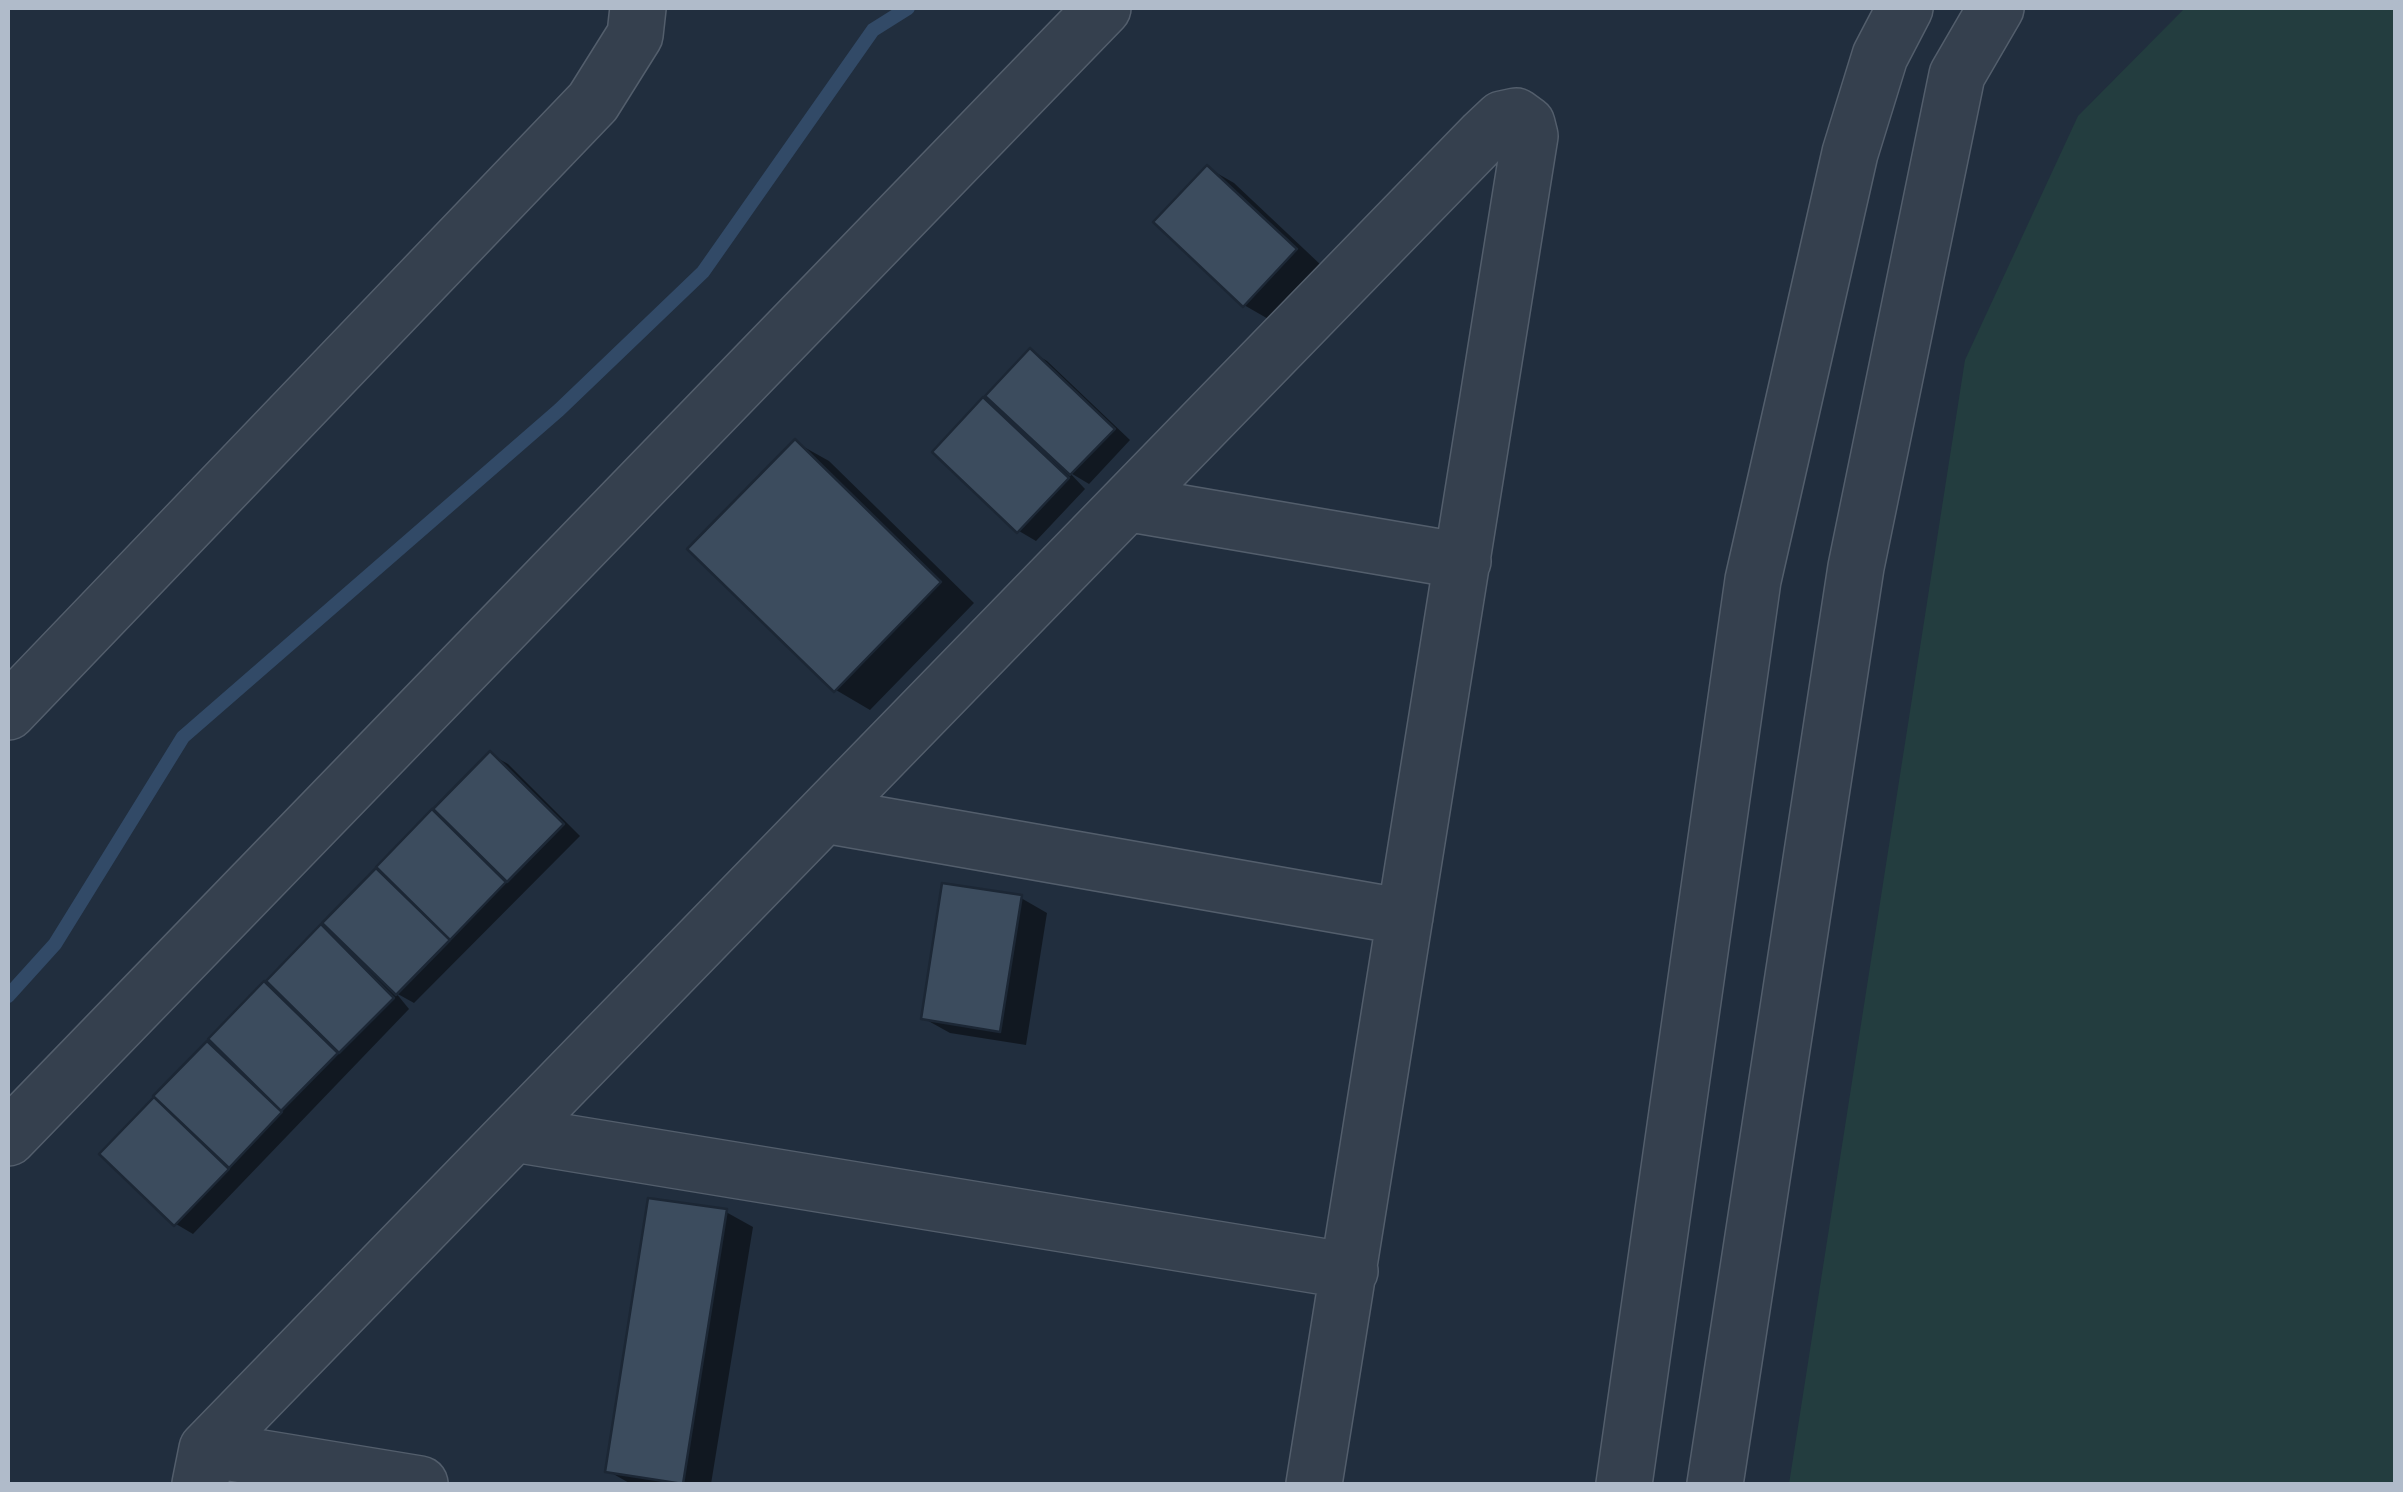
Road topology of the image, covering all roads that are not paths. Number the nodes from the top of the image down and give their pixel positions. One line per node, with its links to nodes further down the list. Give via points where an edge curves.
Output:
1 (638, 8): 7 (street, via 635,34 593,102)
2 (1104, 8): 11 (street)
3 (1905, 8): 16 (street, via 1880,56 1850,152 1753,580)
4 (1996, 8): 17 (street, via 1957,75 1856,568)
5 (1130, 504): 6 (street); 6 (street, via 1484,134 1516,116 1530,136); 8 (street)
6 (1462, 561): 9 (street)
7 (8, 712)
8 (824, 815): 9 (street); 10 (street)
9 (1405, 917): 12 (street)
10 (514, 1134): 12 (street); 13 (street)
11 (8, 1138)
12 (1350, 1270): 15 (street)
13 (204, 1467): 14 (street)
14 (420, 1484)
15 (1314, 1484)
16 (1624, 1484)
17 (1715, 1484)

